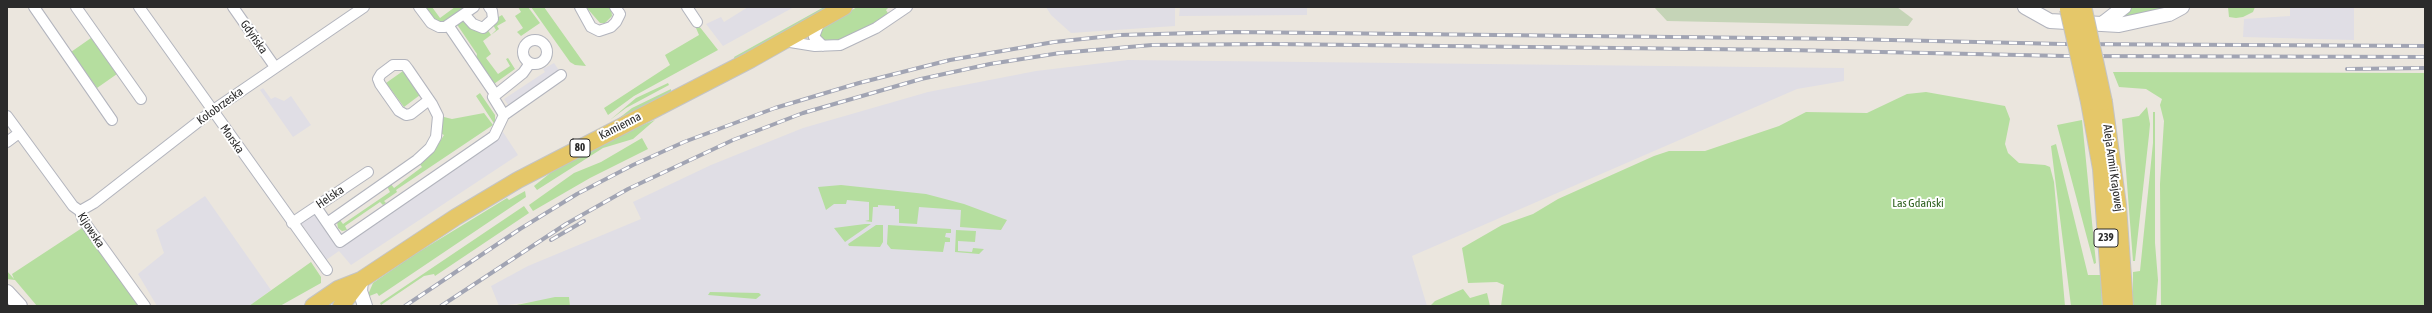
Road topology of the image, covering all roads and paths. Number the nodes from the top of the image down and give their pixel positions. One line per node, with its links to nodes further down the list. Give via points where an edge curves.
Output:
1 (34, 7): 35 (street)
2 (76, 7): 29 (street)
3 (139, 7): 32 (street, Morska)
4 (233, 7): 26 (street, Gdyńska)
5 (364, 7): 26 (street, Kołobrzeska)
6 (419, 7): 22 (street, via 435,26)
7 (474, 7): 18 (street)
8 (489, 7): 18 (street, via 493,19 483,28 473,24)
9 (580, 7): 10 (street, via 591,27 599,31 611,27 616,22 620,14)
10 (615, 7)
11 (687, 7): 19 (street)
12 (844, 7): 20 (main road, Kamienna / 80)
13 (907, 7): 24 (street, via 876,28 848,42)
14 (2024, 7): 21 (street, via 2040,18 2057,22)
15 (2124, 7): 21 (street, via 2108,22)
16 (2182, 7): 21 (street, via 2169,14 2134,23)
17 (2075, 8): 31 (main road, 239, bridge)
18 (464, 14): 22 (street)
19 (697, 22)
20 (820, 22): 23 (main road, Kamienna / 80); 24 (street, via 814,37)
21 (2102, 24)
22 (448, 25): 28 (street)
23 (784, 42): 24 (street); 44 (main road, Kamienna / 80, via 518,180 456,217)
24 (823, 46)
25 (530, 63): 28 (street, via 522,73)
26 (275, 67): 32 (street, Kołobrzeska)
27 (561, 75): 33 (street)
28 (495, 94): 33 (street, via 493,99)
29 (141, 99)
30 (429, 100): 30 (street, via 405,65 393,65 378,79 399,111 406,115); 42 (street, via 439,123 432,145 403,170)
31 (2096, 102): 51 (main road, Aleja Armii Krajowej / 239); 52 (main road, Aleja Armii Krajowej / 239, via 2118,205)
32 (212, 111): 40 (street, Kołobrzeska, via 94,204); 41 (street, Morska)
33 (504, 115): 42 (street, via 494,136 340,242)
34 (7, 116): 36 (street, Kijowska)
35 (112, 120)
36 (19, 133): 37 (street); 40 (street, Kijowska, via 73,206)
37 (7, 142)
38 (368, 172): 39 (street, Helska)
39 (316, 207): 41 (street, Helska); 42 (street)
40 (80, 211): 47 (street, Kijowska, via 83,220)
41 (292, 223): 43 (street, Morska)
42 (327, 224)
43 (327, 270)
44 (361, 280): 48 (main road, Kamienna / 80, via 338,290); 49 (main road, Kamienna / 80); 50 (street, via 360,291)
45 (7, 292): 46 (street)
46 (19, 305)
47 (145, 306)
48 (313, 306)
49 (341, 306)
50 (365, 306)
51 (2111, 306)
52 (2125, 306)

